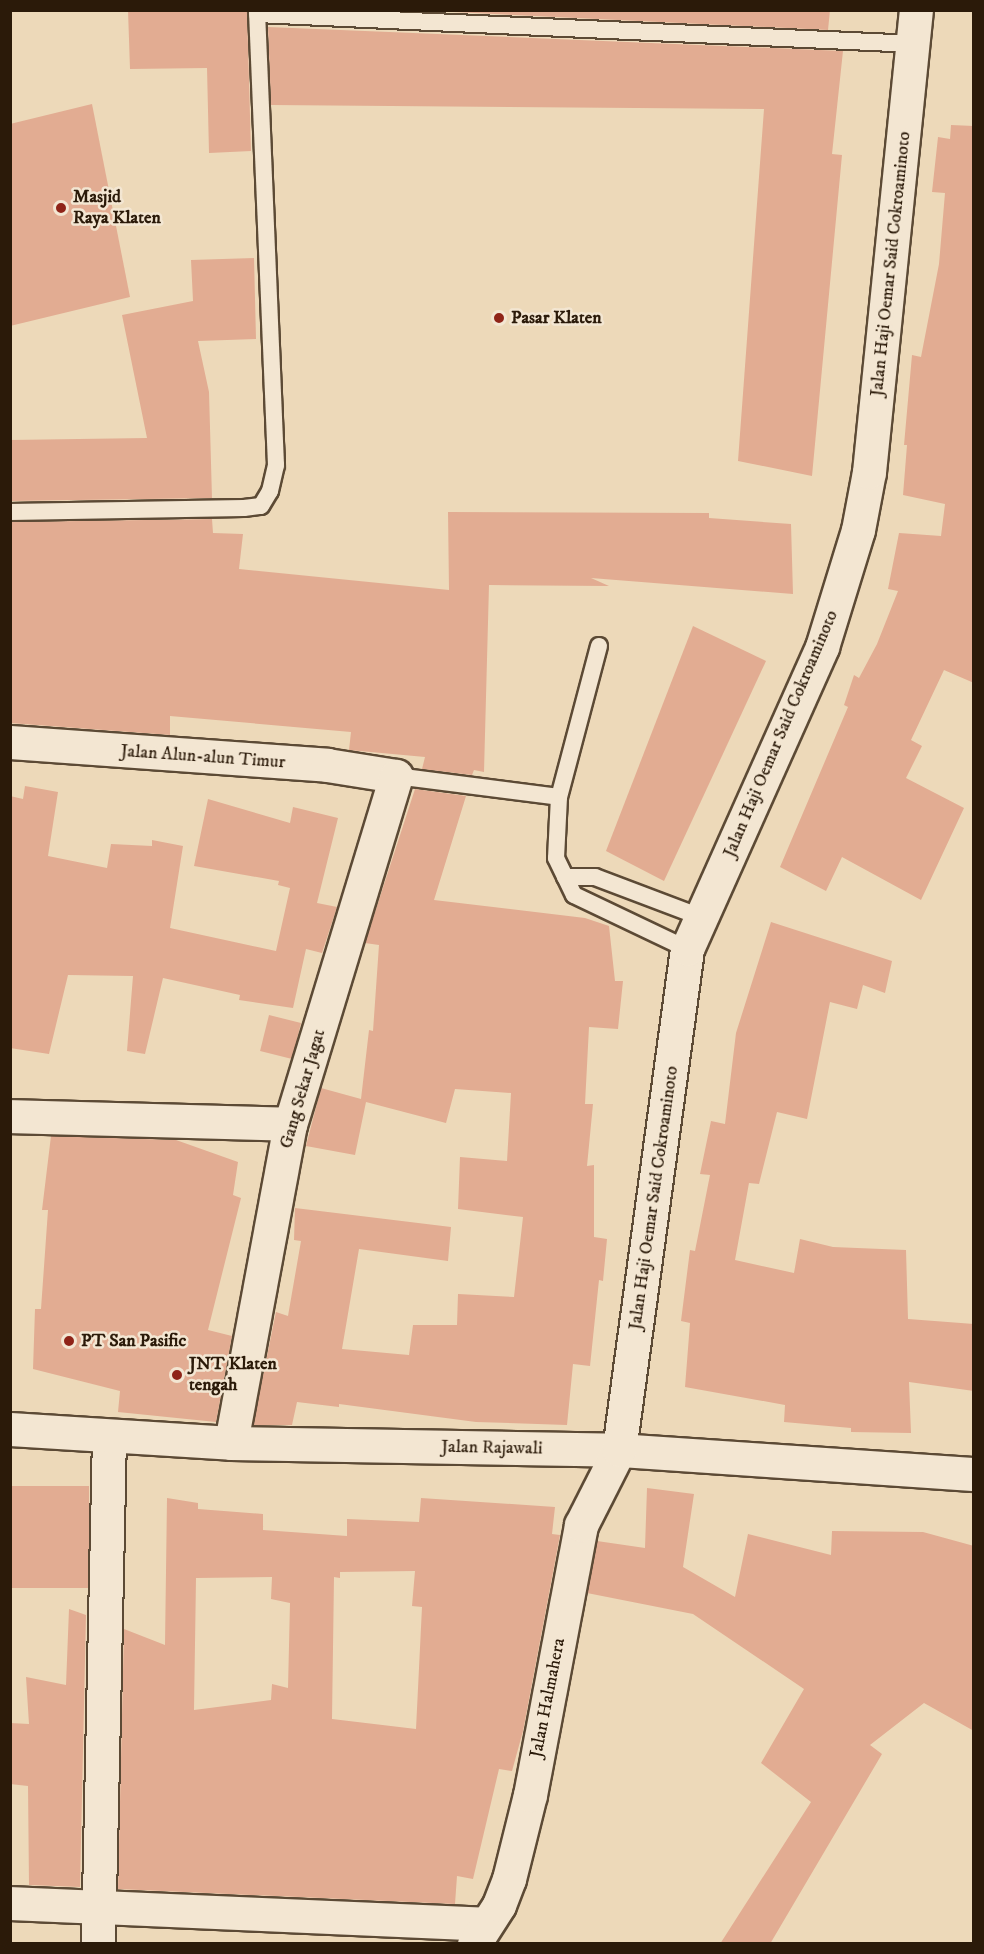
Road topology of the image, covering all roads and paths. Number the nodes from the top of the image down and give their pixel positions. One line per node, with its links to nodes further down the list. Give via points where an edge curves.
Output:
1 (916, 10): 3 (street, Jalan Haji Oemar Said Cokroaminoto)
2 (257, 12): 3 (lane); 4 (lane, via 276,465 270,490 261,506 244,508)
3 (914, 44): 10 (street, Jalan Haji Oemar Said Cokroaminoto, via 869,472 858,530 822,647)
4 (10, 512)
5 (599, 646): 8 (lane)
6 (10, 742): 7 (street, Jalan Alun-alun Timur, via 327,765)
7 (396, 776): 8 (lane); 13 (street, Gang Sekar Jagat)
8 (559, 797): 9 (lane, via 556,858)
9 (565, 877): 10 (lane, via 595,877); 11 (lane, via 574,895 591,906)
10 (701, 917): 11 (street, Jalan Haji Oemar Said Cokroaminoto)
11 (687, 949): 17 (street, Jalan Haji Oemar Said Cokroaminoto)
12 (10, 1116): 13 (street)
13 (290, 1124): 16 (street, Gang Sekar Jagat)
14 (10, 1429): 15 (street, Jalan Rajawali)
15 (109, 1436): 16 (street, Jalan Rajawali); 20 (street)
16 (231, 1443): 17 (street, Jalan Rajawali)
17 (619, 1450): 18 (street, Jalan Rajawali); 21 (street, Jalan Halmahera, via 581,1525 530,1795 509,1879)
18 (974, 1474)
19 (10, 1903): 20 (street)
20 (97, 1908): 21 (street); 22 (street)
21 (480, 1934)
22 (98, 1944)

